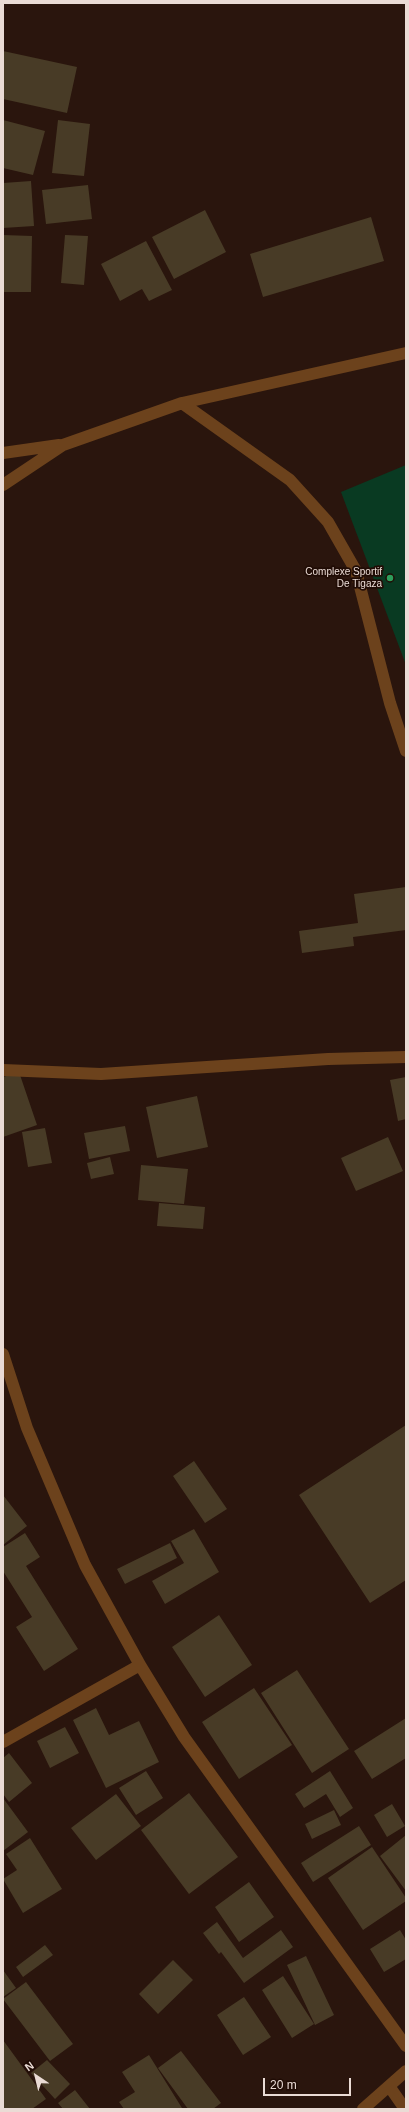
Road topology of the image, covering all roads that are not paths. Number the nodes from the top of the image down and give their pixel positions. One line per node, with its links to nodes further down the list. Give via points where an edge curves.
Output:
1 (406, 353): 2 (street)
2 (182, 403): 3 (street); 6 (street, via 290,480 328,522 356,571 390,703)
3 (63, 445): 4 (street); 5 (street)
4 (3, 453)
5 (3, 485)
6 (406, 751)
7 (406, 1057): 8 (street, via 328,1059 101,1074)
8 (3, 1070)
9 (3, 1354): 10 (street, via 27,1428 85,1565)
10 (140, 1666): 11 (street); 12 (street, via 184,1737)
11 (3, 1742)
12 (406, 2046)
13 (406, 2071): 14 (street)
14 (389, 2086): 15 (street); 16 (street)
15 (363, 2109)
16 (405, 2109)

